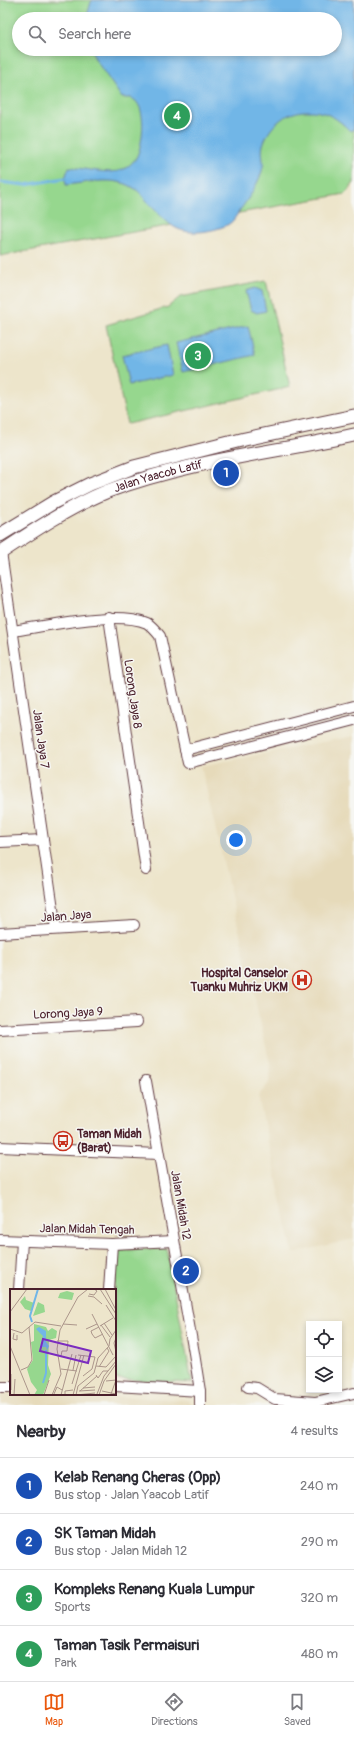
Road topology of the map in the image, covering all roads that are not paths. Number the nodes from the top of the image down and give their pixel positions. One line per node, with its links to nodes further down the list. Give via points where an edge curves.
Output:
1 (354, 416): 5 (street, Jalan Yaacob Latif, via 245,439 134,467 90,484 54,502)
2 (354, 435): 3 (street, Jalan Yaacob Latif)
3 (332, 440): 4 (street); 6 (street, Jalan Yaacob Latif, via 165,473 108,492 52,519)
4 (354, 440)
5 (0, 535)
6 (1, 552): 8 (street, Jalan Jaya 7)
7 (109, 617): 8 (street); 11 (street, via 139,620 156,630 160,636); 14 (street, Lorong Jaya 8)
8 (13, 631): 12 (street, Jalan Jaya 7)
9 (354, 706): 11 (street)
10 (354, 720): 11 (street, via 188,763)
11 (186, 750)
12 (43, 840): 13 (street); 16 (street, Jalan Jaya 7)
13 (0, 842)
14 (146, 870)
15 (134, 925): 16 (street, Jalan Jaya)
16 (56, 929): 17 (street, Jalan Jaya)
17 (0, 933)
18 (138, 1022): 19 (street, Lorong Jaya 9)
19 (0, 1030)
20 (146, 1081): 22 (street, Jalan Midah 12)
21 (0, 1147): 22 (street)
22 (158, 1154): 25 (street, Jalan Midah 12)
23 (0, 1240): 24 (street, Jalan Midah Tengah)
24 (22, 1241): 26 (street, Jalan Midah Tengah); 27 (street)
25 (174, 1242): 26 (street, Jalan Midah Tengah); 31 (street, Jalan Midah 12)
26 (112, 1244): 28 (street)
27 (19, 1289)
28 (109, 1289)
29 (116, 1386): 31 (street)
30 (248, 1387): 32 (street, via 257,1388 275,1399 315,1402)
31 (200, 1391): 33 (street, Jalan Midah 12)
32 (354, 1393)
33 (200, 1405)

